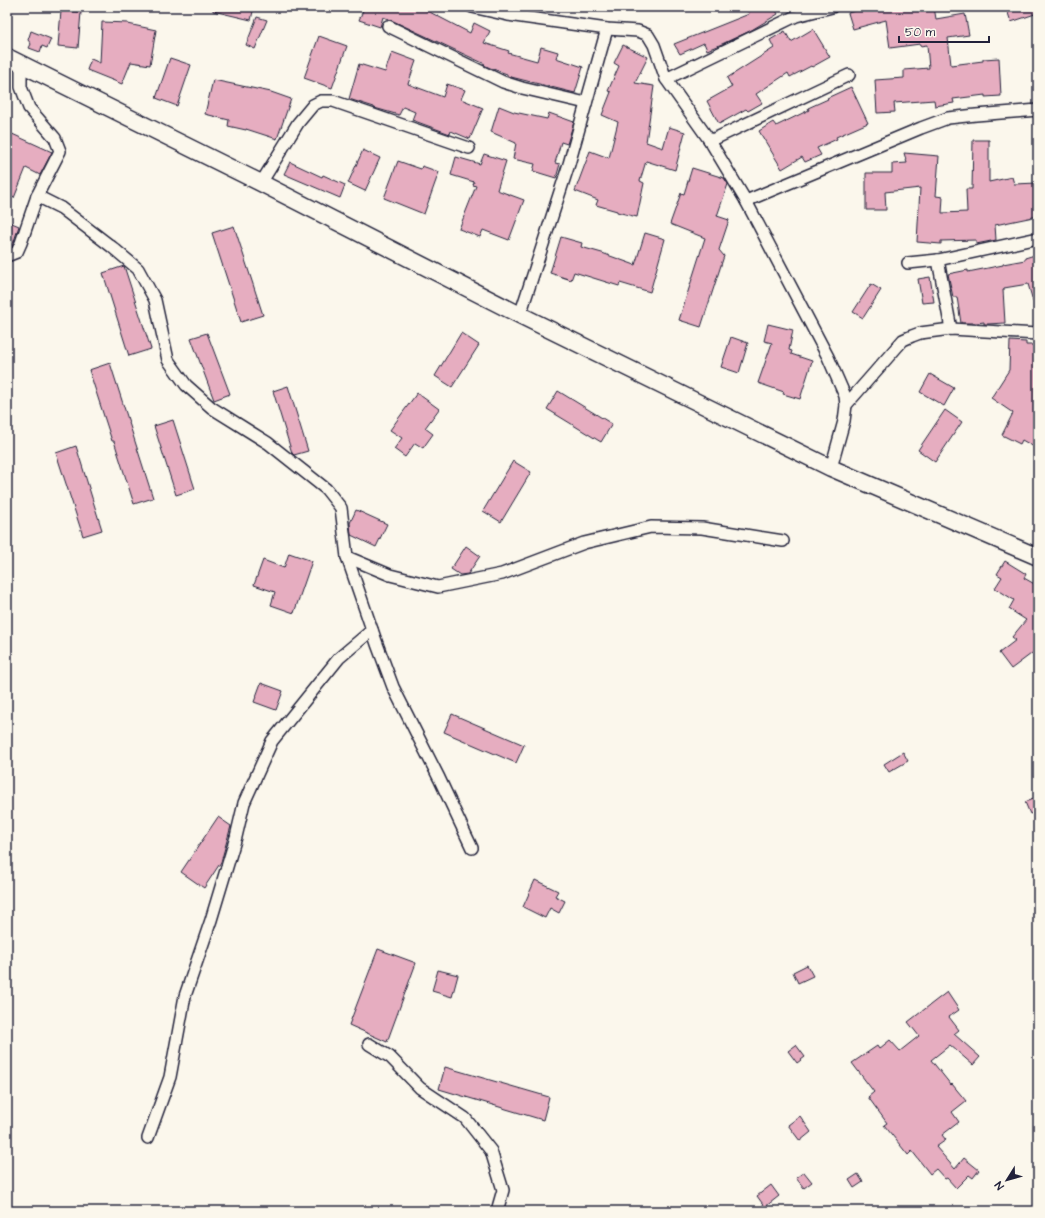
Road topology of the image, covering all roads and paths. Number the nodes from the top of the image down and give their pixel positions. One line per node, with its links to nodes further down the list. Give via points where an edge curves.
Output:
1 (472, 7): 4 (street, via 508,15)
2 (832, 7): 7 (street, via 796,16)
3 (388, 26): 8 (street, via 503,82)
4 (608, 29): 7 (street, via 638,31 648,35); 8 (street)
5 (14, 60): 12 (main road); 13 (street, via 29,108 55,138 60,151)
6 (849, 75): 10 (street)
7 (666, 79): 10 (street)
8 (586, 103): 19 (street)
9 (1038, 110): 14 (street, via 948,118)
10 (710, 141): 14 (street)
11 (469, 148): 12 (street, via 333,101 322,101 313,105 298,123)
12 (261, 183): 19 (main road)
13 (37, 196): 16 (street, via 19,248 17,252); 25 (street, via 61,208 138,269 155,300 168,360 186,385 212,408 268,443 326,490 341,508)
14 (746, 201): 22 (street, via 828,357)
15 (1038, 238): 17 (street)
16 (7, 256)
17 (938, 260): 18 (street); 20 (street)
18 (908, 263)
19 (520, 315): 23 (main road)
20 (951, 329): 21 (street); 22 (street, via 920,334 903,340)
21 (1038, 334)
22 (846, 405): 23 (street)
23 (831, 468): 26 (main road)
24 (783, 540): 25 (street, via 702,528 651,527 584,543 502,574 438,587 390,576)
25 (347, 557): 27 (street)
26 (1038, 557)
27 (372, 630): 28 (street, via 393,687); 30 (street, via 339,658 272,741 244,802 211,920 185,996 170,1077)
28 (472, 848)
29 (369, 1044): 31 (street, via 390,1057 420,1088 465,1118 491,1151 503,1190)
30 (148, 1138)
31 (497, 1211)

